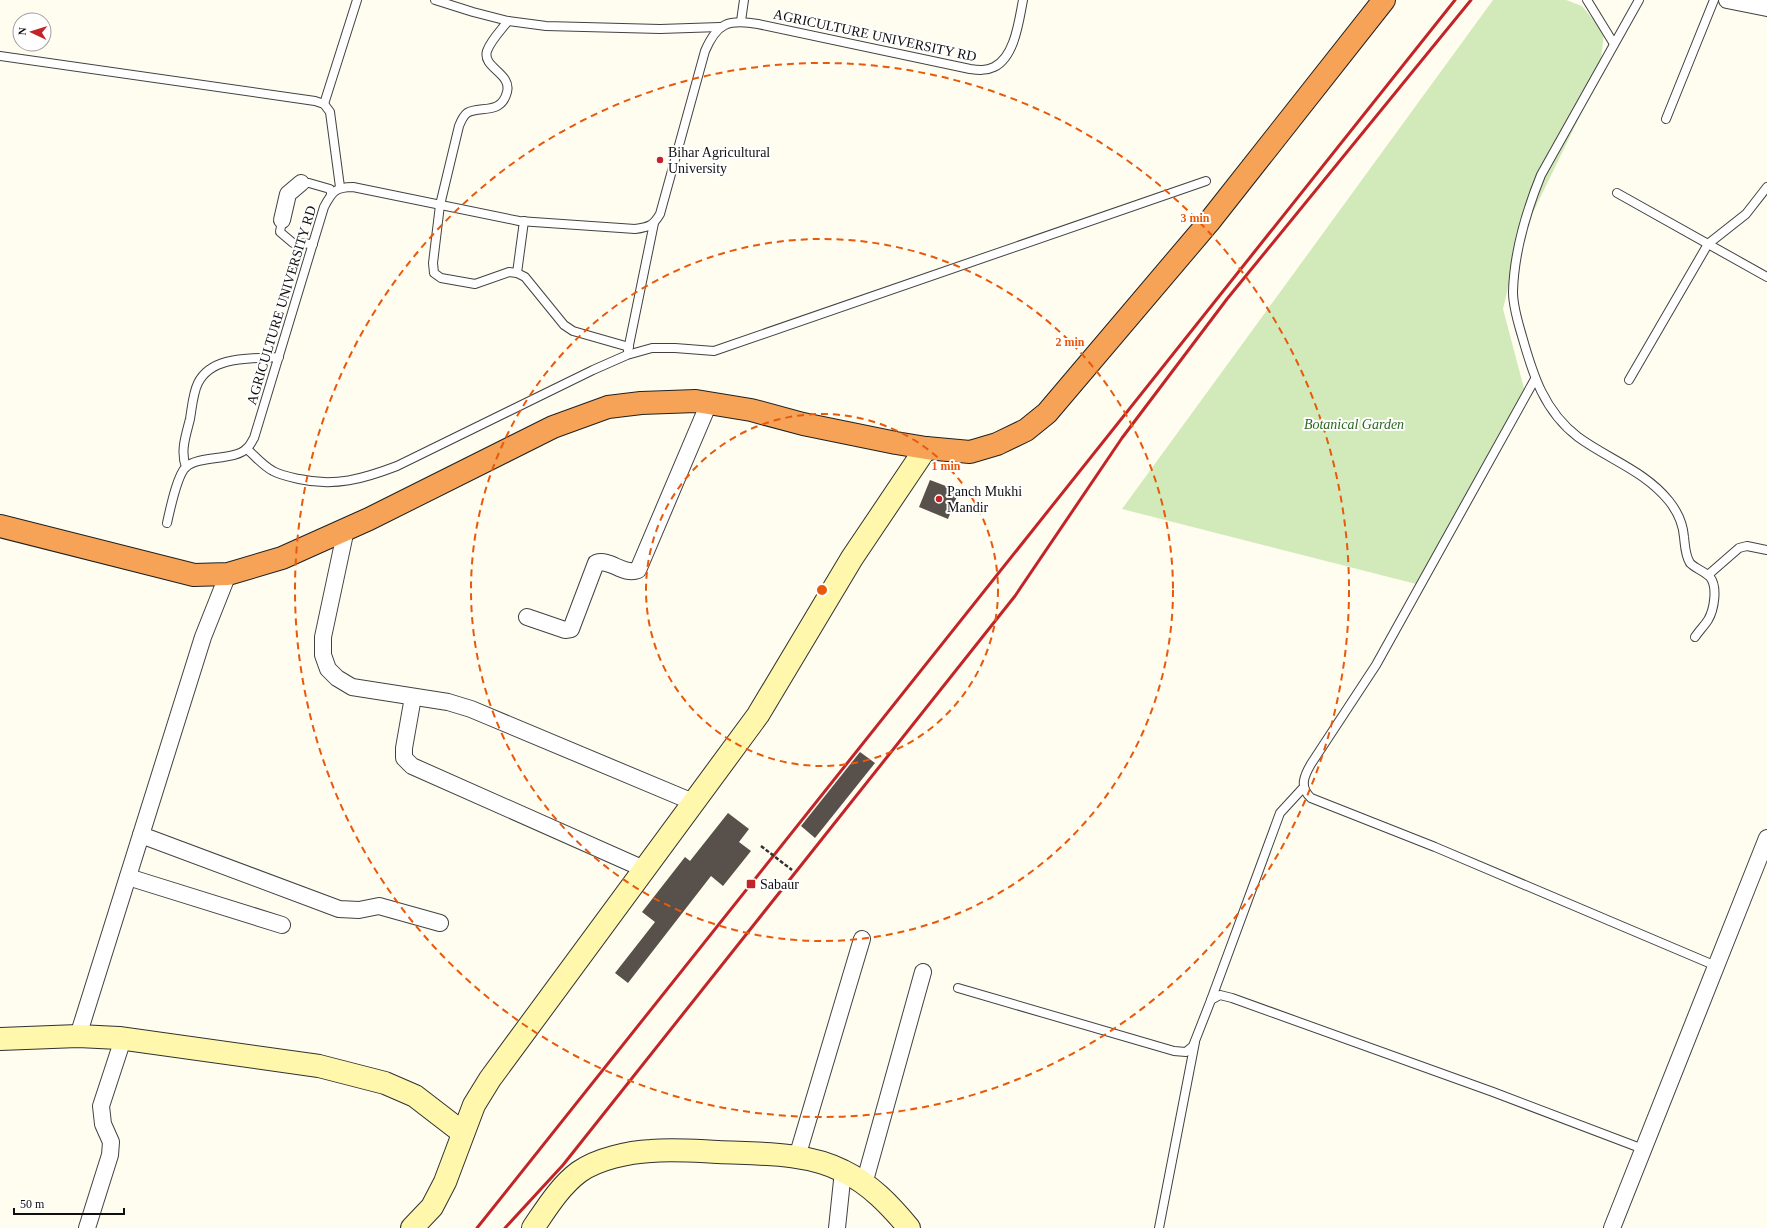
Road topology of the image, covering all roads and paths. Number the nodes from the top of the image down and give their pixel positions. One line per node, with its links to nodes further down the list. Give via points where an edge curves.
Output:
1 (358, 0): 16 (lane)
2 (435, 0): 11 (lane, AGRICULTURE UNIVERSITY RD)
3 (744, 0): 12 (lane)
4 (1023, 0): 12 (lane, AGRICULTURE UNIVERSITY RD, via 1009,50 999,64 983,70)
5 (1384, 0): 37 (highway, via 1209,222 1047,413 1026,430 970,452)
6 (1587, 0): 14 (lane)
7 (1639, 0): 14 (lane)
8 (1714, 0): 17 (lane)
9 (1727, 0): 10 (street)
10 (1767, 8)
11 (508, 20): 13 (lane, AGRICULTURE UNIVERSITY RD, via 546,26 599,28); 24 (lane, via 486,56 508,83 504,100 497,106 467,113 463,117)
12 (741, 22): 13 (lane, AGRICULTURE UNIVERSITY RD)
13 (720, 27): 27 (lane, via 711,37 705,51 660,214)
14 (1614, 44): 34 (lane, via 1541,175 1523,227 1514,273 1513,294 1516,315)
15 (0, 56): 16 (lane, via 252,91)
16 (324, 104): 20 (lane, via 330,112)
17 (1666, 119)
18 (1206, 181): 32 (lane, via 714,351 652,348)
19 (301, 183): 23 (lane, via 330,189); 25 (street, via 288,194)
20 (340, 187): 23 (lane, AGRICULTURE UNIVERSITY RD); 24 (lane, via 353,187)
21 (1767, 188): 29 (lane, via 1746,214)
22 (1617, 192): 29 (lane)
23 (331, 193): 28 (lane, AGRICULTURE UNIVERSITY RD)
24 (440, 205): 26 (lane); 30 (lane, via 434,273 441,278 475,284 509,272)
25 (282, 220): 28 (lane, via 280,232 293,243)
26 (524, 222): 27 (lane, via 635,229 646,228); 30 (lane)
27 (654, 223): 32 (lane)
28 (313, 244): 33 (lane, AGRICULTURE UNIVERSITY RD)
29 (1708, 244): 31 (lane); 35 (lane)
30 (517, 273): 32 (lane, via 525,277 564,325 572,331)
31 (1767, 276)
32 (628, 351): 38 (lane, via 397,466 353,480 338,483 311,482 288,477 272,471)
33 (279, 357): 38 (lane, AGRICULTURE UNIVERSITY RD, via 254,438); 39 (lane, via 229,361 215,365 203,374 197,384 184,445)
34 (1535, 380): 45 (lane, via 1559,418 1578,437 1641,474 1669,501 1677,512 1681,524 1686,555 1690,562); 49 (lane, via 1376,665 1311,764 1303,781)
35 (1629, 380)
36 (709, 403): 37 (highway); 42 (highway, via 696,401 608,407 553,427); 46 (street, via 638,570 625,571 602,562 596,563 571,629 565,630)
37 (926, 448): 50 (street, via 852,558 758,715)
38 (247, 449): 39 (lane)
39 (186, 467): 40 (lane, via 181,474)
40 (167, 523)
41 (0, 526): 44 (highway, via 194,575)
42 (346, 529): 44 (highway, via 282,558); 48 (street, via 323,637 323,655 328,669 352,687)
43 (1767, 550): 45 (lane, via 1747,546 1739,548)
44 (228, 574): 51 (street, via 203,637)
45 (1708, 575): 47 (lane, via 1714,586 1713,603 1708,619)
46 (527, 617)
47 (1695, 637)
48 (413, 697): 50 (street, via 448,702 471,709); 54 (street, via 404,748 404,758 412,766)
49 (1303, 788): 60 (lane, via 1311,798 1435,847); 63 (lane, via 1280,813)
50 (693, 802): 54 (street)
51 (141, 835): 56 (street); 57 (street, via 339,909 359,910 379,906)
52 (1767, 838): 60 (street)
53 (761, 846): 55 (path, bridge)
54 (644, 868): 68 (street, via 490,1080 474,1105)
55 (792, 870)
56 (128, 877): 58 (street); 64 (street)
57 (440, 923)
58 (282, 925)
59 (862, 938): 70 (street)
60 (1716, 966): 69 (street)
61 (923, 972): 72 (street)
62 (958, 988): 67 (lane, via 1174,1051 1186,1052)
63 (1211, 1000): 67 (lane); 69 (lane, via 1220,995 1232,998)
64 (78, 1036): 65 (street); 66 (street)
65 (0, 1039)
66 (123, 1039): 68 (street, via 319,1066 362,1077 415,1096); 73 (street, via 101,1106 103,1124 111,1142 110,1155)
67 (1196, 1040): 78 (lane)
68 (463, 1133): 74 (street, via 445,1182 432,1207)
69 (1643, 1149): 79 (street)
70 (797, 1157): 71 (street); 75 (street, via 650,1151 607,1158 579,1172 557,1193)
71 (843, 1170): 72 (street); 76 (street)
72 (864, 1184): 77 (street, via 889,1204)
73 (86, 1228)
74 (412, 1228)
75 (533, 1228)
76 (837, 1228)
77 (909, 1228)
78 (1159, 1228)
79 (1612, 1228)

